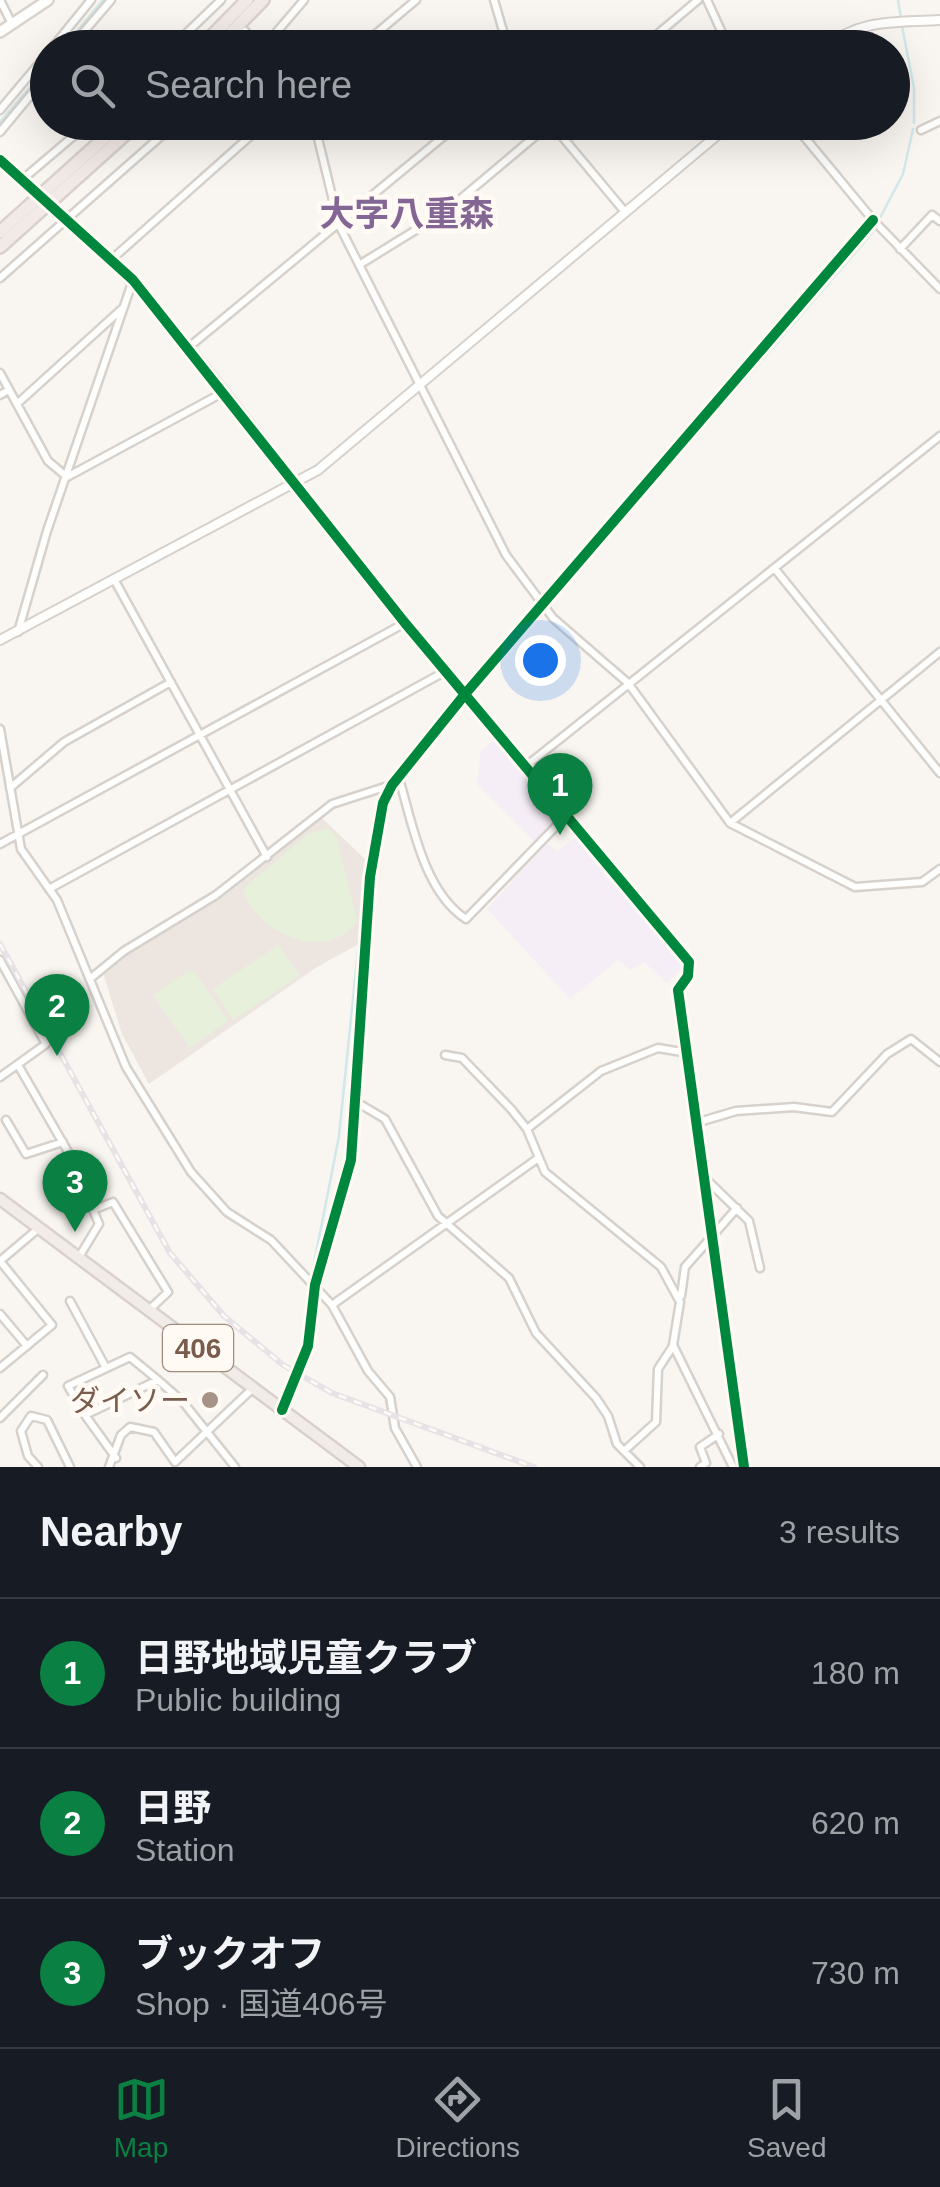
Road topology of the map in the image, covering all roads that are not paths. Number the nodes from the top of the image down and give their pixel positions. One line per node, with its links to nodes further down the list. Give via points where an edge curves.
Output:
1 (0, 0): 15 (street)
2 (48, 0): 15 (main road)
3 (91, 0): 16 (street)
4 (111, 0): 17 (street)
5 (220, 0): 13 (street); 18 (street)
6 (247, 0): 19 (highway)
7 (263, 0): 20 (highway)
8 (304, 0): 21 (street)
9 (416, 0): 22 (street)
10 (494, 0): 23 (street)
11 (698, 0): 24 (street)
12 (707, 0): 25 (street)
13 (226, 8)
14 (940, 20): 26 (street)
15 (12, 24): 27 (main road)
16 (66, 30)
17 (85, 30)
18 (190, 30)
19 (218, 30)
20 (234, 30)
21 (277, 30)
22 (380, 30)
23 (503, 30)
24 (662, 30)
25 (721, 30)
26 (846, 30)
27 (0, 32)
28 (30, 74): 31 (street)
29 (0, 89): 31 (street)
30 (30, 96): 35 (street)
31 (7, 102): 32 (street)
32 (0, 110)
33 (940, 121): 34 (street)
34 (920, 130)
35 (0, 132)
36 (69, 140): 48 (street)
37 (102, 140): 56 (highway)
38 (119, 140): 57 (highway)
39 (157, 140): 52 (street)
40 (246, 140): 59 (street)
41 (318, 140): 55 (street)
42 (440, 140): 55 (street)
43 (531, 140): 60 (street, via 445,212)
44 (565, 140): 51 (street)
45 (711, 140): 51 (street)
46 (807, 140): 53 (street)
47 (0, 160): 48 (street)
48 (23, 179): 49 (street)
49 (34, 189)
50 (60, 212): 52 (street)
51 (625, 212): 67 (street)
52 (68, 218): 59 (street); 61 (street)
53 (873, 220): 58 (street); 77 (street)
54 (940, 221): 58 (street, via 932,215)
55 (339, 225): 60 (street); 65 (street)
56 (0, 232)
57 (0, 247)
58 (900, 249): 63 (street)
59 (112, 259): 62 (street)
60 (359, 265): 67 (street)
61 (0, 278)
62 (133, 280): 64 (street); 65 (street)
63 (940, 289)
64 (125, 306): 71 (street); 73 (street)
65 (189, 346): 69 (street)
66 (0, 373): 68 (street)
67 (421, 386): 74 (street); 77 (street, via 506,555)
68 (9, 390): 70 (street); 71 (street)
69 (224, 392): 73 (street); 74 (street)
70 (0, 395)
71 (18, 403): 73 (street, via 48,462)
72 (940, 436): 75 (street)
73 (66, 478): 79 (street)
74 (295, 485): 76 (street); 78 (street)
75 (775, 569): 84 (street); 86 (street)
76 (116, 581): 79 (street); 83 (street)
77 (546, 608): 84 (street); 85 (street)
78 (405, 623): 82 (street); 88 (street)
79 (18, 634): 80 (street)
80 (0, 640)
81 (940, 652): 86 (street)
82 (446, 671): 85 (street); 95 (street)
83 (171, 682): 88 (street); 94 (street, via 64,742)
84 (628, 683): 90 (street); 97 (street)
85 (466, 693): 90 (street); 92 (street)
86 (882, 702): 91 (street); 97 (street)
87 (0, 729): 89 (street)
88 (200, 736): 95 (street); 98 (street)
89 (3, 754): 94 (street)
90 (526, 766): 96 (street)
91 (940, 773)
92 (399, 776): 93 (street); 96 (street, via 419,847 452,909 466,918)
93 (392, 785): 100 (street, via 332,804); 110 (street, via 370,877)
94 (10, 788): 98 (street)
95 (230, 790): 100 (street); 102 (street)
96 (567, 815): 105 (street, via 689,962 678,990)
97 (730, 823): 101 (street, via 856,887 922,882)
98 (16, 834): 99 (street); 102 (street)
99 (0, 844)
100 (267, 857): 104 (street)
101 (940, 870)
102 (48, 889): 104 (street)
103 (0, 960): 108 (street, via 46,1044)
104 (91, 978): 126 (street, via 126,1067 191,1172 227,1212 270,1240)
105 (688, 1053): 112 (street); 113 (street, via 658,1048 601,1070)
106 (444, 1056): 113 (street, via 462,1058)
107 (940, 1062): 112 (street, via 911,1039 887,1054 832,1112 774,1108)
108 (18, 1065): 109 (street); 114 (street)
109 (0, 1077)
110 (358, 1104): 121 (street, via 385,1119); 126 (street, via 352,1160)
111 (6, 1120): 114 (street, via 26,1154)
112 (698, 1122): 116 (street)
113 (527, 1130): 115 (street)
114 (63, 1142): 120 (street)
115 (538, 1159): 121 (street); 128 (street, via 545,1172 660,1268)
116 (706, 1180): 118 (street); 119 (street)
117 (0, 1199): 122 (highway, 406)
118 (706, 1208): 123 (street)
119 (737, 1208): 123 (street); 125 (street, via 749,1221)
120 (94, 1210): 124 (street, via 99,1224); 130 (street, via 113,1202 168,1292)
121 (446, 1224): 129 (street); 144 (street, via 510,1278 536,1334 603,1408)
122 (39, 1228): 124 (highway, 406); 132 (street, via 0,1261 52,1324)
123 (713, 1234): 128 (street, via 685,1268); 156 (street)
124 (79, 1257): 130 (highway, 406)
125 (760, 1268)
126 (315, 1285): 129 (street); 139 (street, via 308,1346)
127 (70, 1301): 135 (street)
128 (680, 1302): 133 (street)
129 (332, 1305): 152 (street, via 390,1397 395,1428)
130 (148, 1310): 138 (highway, 406)
131 (0, 1314): 132 (street)
132 (27, 1346): 134 (street)
133 (673, 1346): 143 (street); 144 (street, via 658,1369 656,1422)
134 (0, 1367)
135 (106, 1368): 137 (street, via 130,1357); 140 (street, via 68,1386)
136 (42, 1375): 141 (street)
137 (158, 1380): 140 (street); 142 (street)
138 (253, 1388): 139 (highway, 406); 142 (street)
139 (282, 1410): 147 (highway, 406)
140 (85, 1414): 145 (street)
141 (0, 1418)
142 (207, 1434): 146 (street); 151 (street)
143 (719, 1434): 154 (street, via 700,1447 706,1462); 155 (street)
144 (624, 1451): 153 (street)
145 (116, 1458): 146 (street, via 121,1435 140,1427 154,1432); 150 (street)
146 (173, 1464)
147 (352, 1465)
148 (68, 1466): 149 (street, via 47,1420 30,1416 21,1431 23,1444)
149 (38, 1467)
150 (109, 1467)
151 (235, 1467)
152 (417, 1467)
153 (640, 1467)
154 (700, 1467)
155 (733, 1467)
156 (744, 1467)

